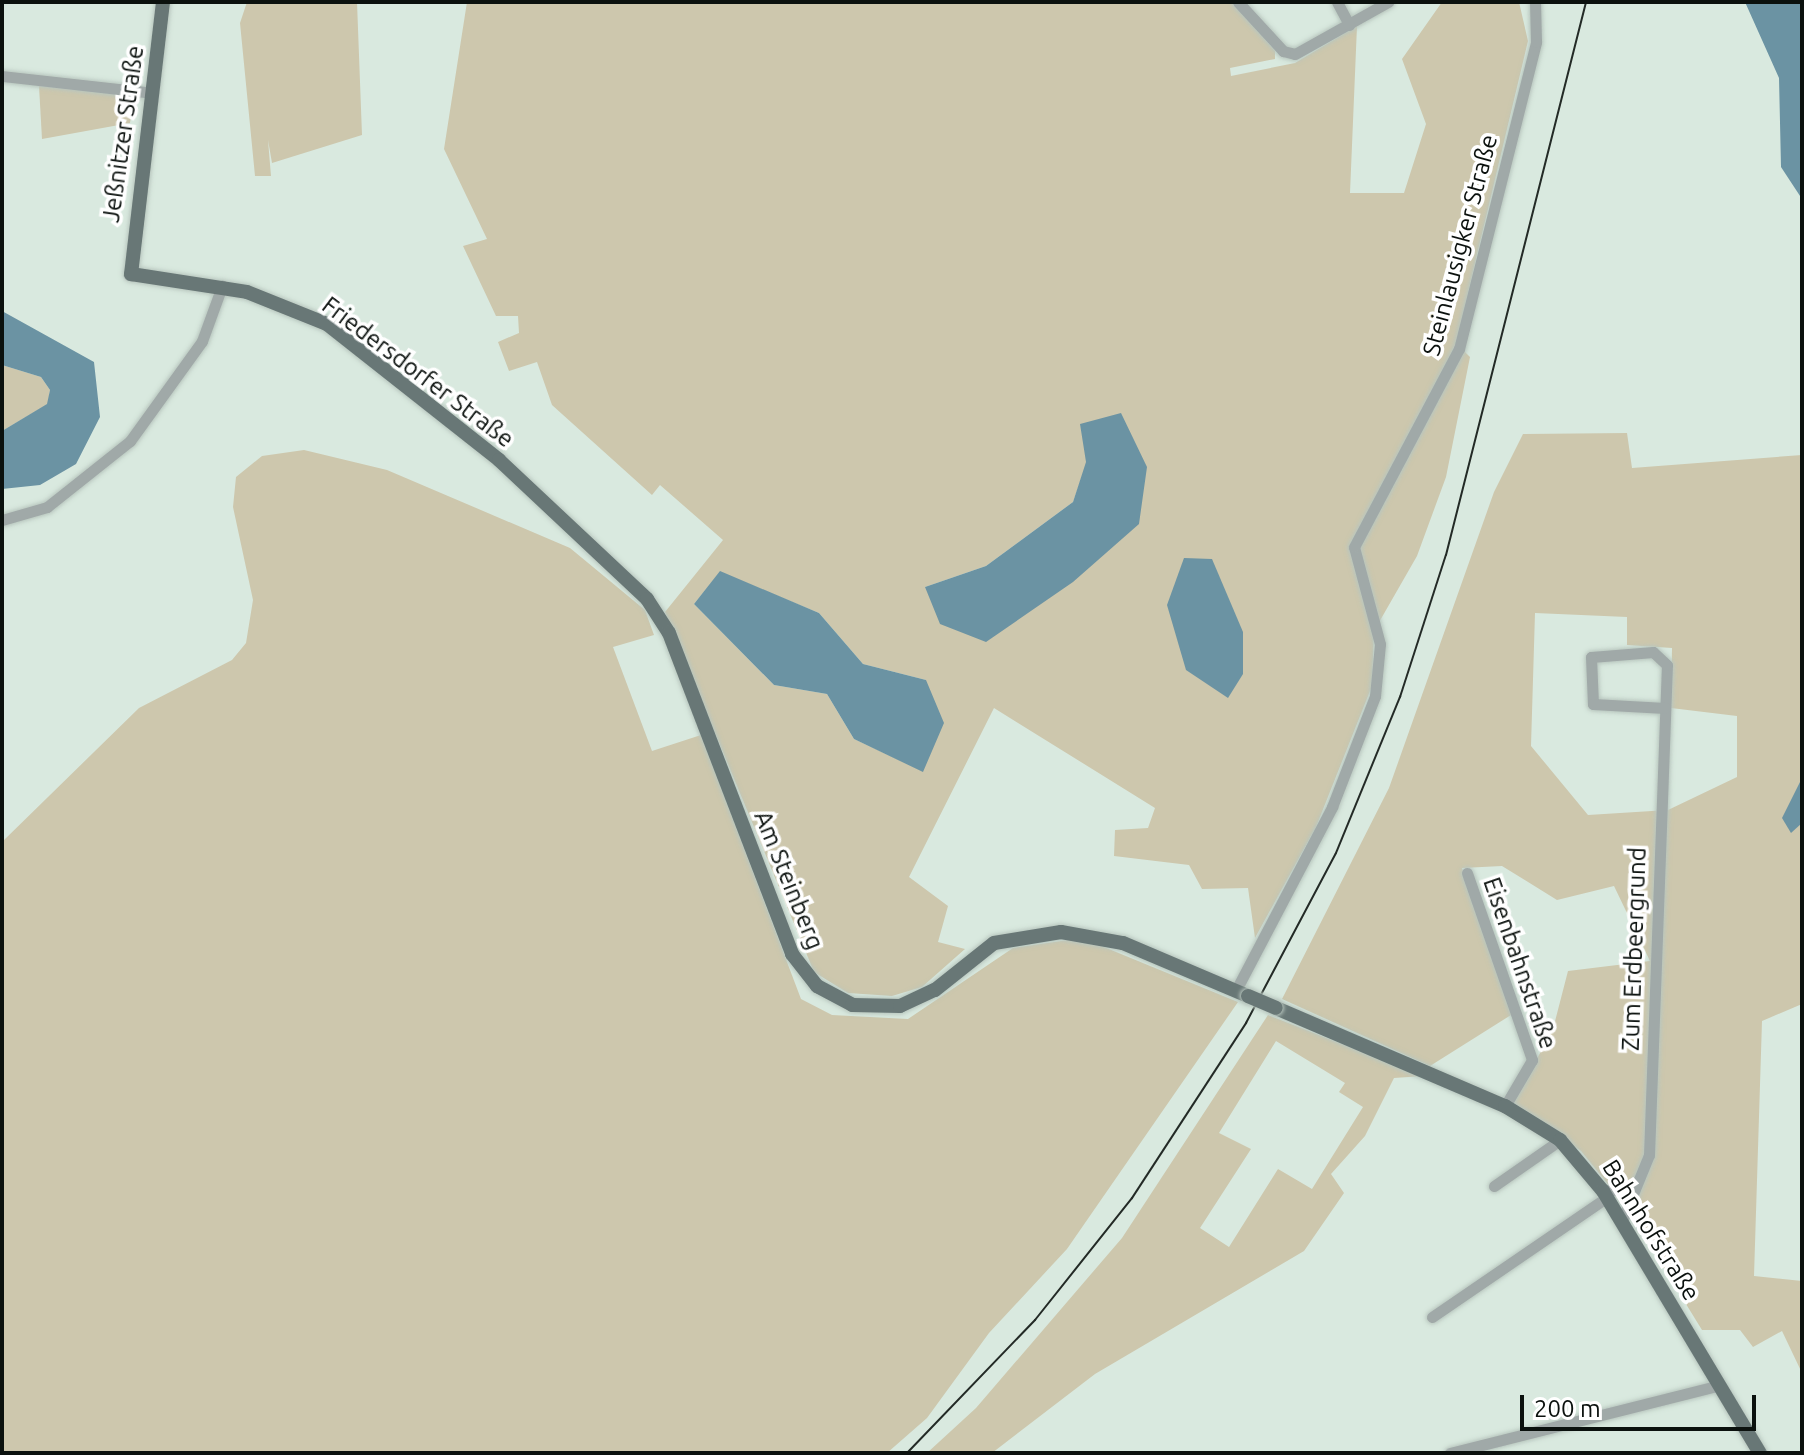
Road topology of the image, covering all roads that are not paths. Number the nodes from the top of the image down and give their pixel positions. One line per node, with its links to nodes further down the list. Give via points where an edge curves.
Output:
1 (163, 2): 8 (main road, Jeßnitzer Straße)
2 (1238, 2): 6 (street, via 1289,53)
3 (1337, 2): 6 (street)
4 (1388, 2): 6 (street)
5 (1535, 2): 15 (street, Steinlausigker Straße, via 1536,42 1459,349 1353,552 1380,644 1375,696 1327,817)
6 (1349, 25)
7 (2, 76): 8 (street)
8 (153, 93): 9 (main road, Jeßnitzer Straße)
9 (130, 272): 10 (main road, Friedersdorfer Straße, via 141,280)
10 (222, 286): 11 (street, via 202,341 130,441 47,507); 12 (main road, Friedersdorfer Straße, via 327,324 485,448)
11 (2, 520)
12 (567, 525): 15 (main road, Am Steinberg, via 664,623 792,954 825,992 861,1007 900,1006 935,990 987,947 1045,932 1112,939)
13 (1665, 708): 13 (street, Zum Erdbeergrund, via 1667,665 1660,655 1602,650 1591,657 1593,704); 20 (street, Zum Erdbeergrund, via 1649,1155)
14 (1467, 873): 17 (street, Eisenbahnstraße, via 1532,1060)
15 (1242, 993): 16 (main road, Am Steinberg, bridge)
16 (1276, 1008): 17 (main road, Bahnhofstraße)
17 (1505, 1106): 18 (main road, Bahnhofstraße)
18 (1560, 1140): 19 (street); 21 (main road, Bahnhofstraße)
19 (1494, 1186)
20 (1635, 1188): 21 (street); 22 (street, Zum Erdbeergrund)
21 (1605, 1194): 22 (main road, Bahnhofstraße); 23 (street)
22 (1622, 1221): 24 (main road, Bahnhofstraße)
23 (1432, 1317)
24 (1720, 1385): 25 (street); 26 (main road, Bahnhofstraße)
25 (1450, 1453)
26 (1760, 1453)

